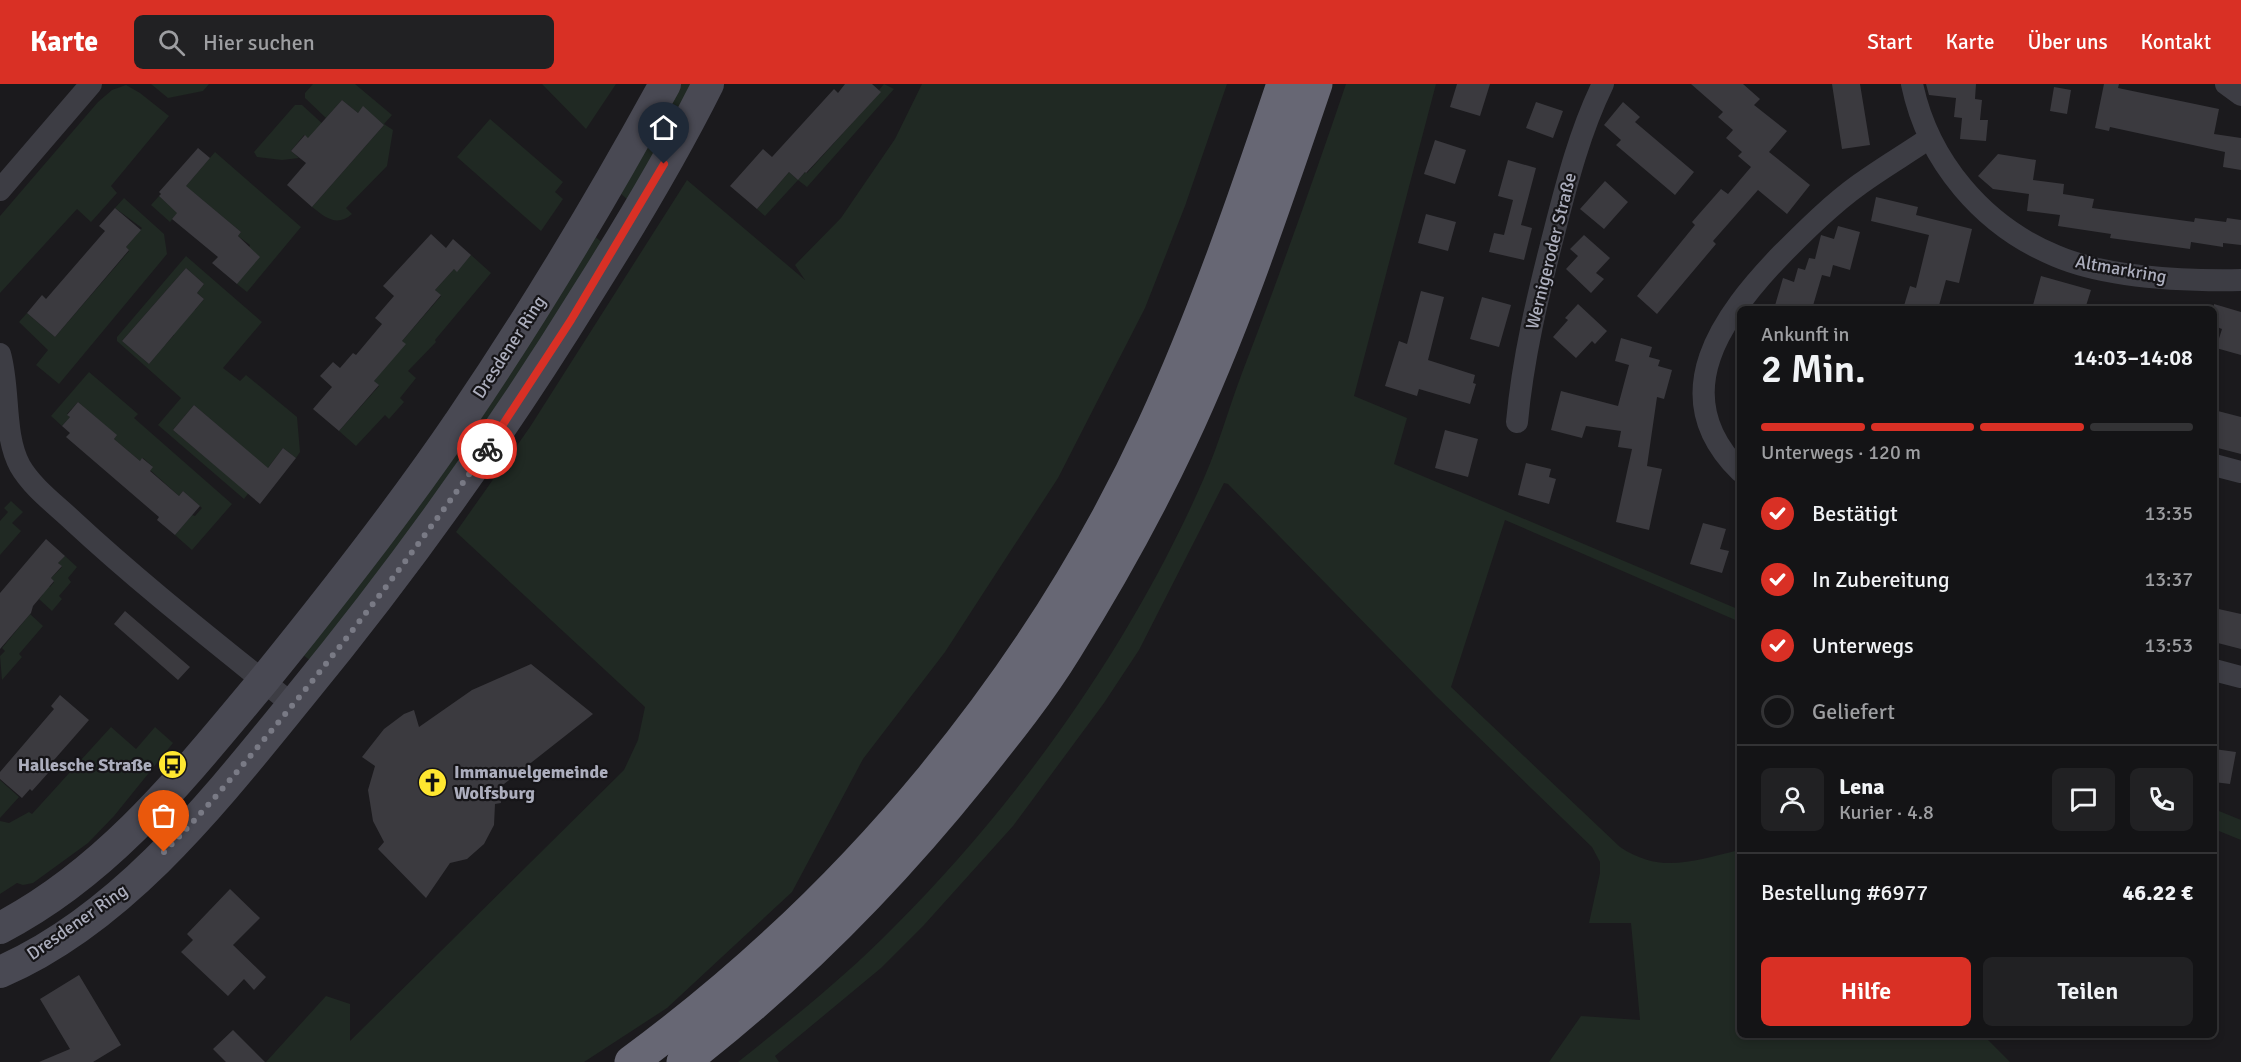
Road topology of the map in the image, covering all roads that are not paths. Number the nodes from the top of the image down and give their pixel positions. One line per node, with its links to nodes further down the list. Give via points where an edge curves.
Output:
1 (92, 84): 11 (street)
2 (665, 84): 20 (street, Dresdener Ring, via 597,207 488,380 379,535)
3 (708, 84): 21 (street, Dresdener Ring, via 626,231 500,430)
4 (1283, 84): 24 (highway, via 1214,284 1153,428 1099,533 1038,633 974,725 856,864 762,957)
5 (1317, 84): 25 (highway, via 1243,293 1181,439 1126,549 1065,652 930,829 836,930 736,1021)
6 (1602, 84): 14 (street, Wernigeroder Straße, via 1570,171 1540,285 1522,371)
7 (1912, 84): 10 (street, Altmarkring)
8 (2226, 84): 9 (street)
9 (2241, 95)
10 (1928, 139): 12 (street, Altmarkring, via 1978,205 2024,239 2056,256 2095,268 2156,277); 16 (street, via 1858,185 1799,237 1730,314 1706,370 1703,396 1709,424)
11 (0, 190)
12 (2241, 280)
13 (0, 354): 20 (street, via 13,448 31,481 106,552)
14 (1517, 422)
15 (2217, 466): 17 (street)
16 (1737, 467)
17 (2241, 472)
18 (2217, 671): 19 (street)
19 (2241, 677)
20 (263, 680): 21 (street); 22 (street, Dresdener Ring, via 129,834 62,890)
21 (293, 705): 23 (street, Dresdener Ring, via 189,827 135,881 63,936)
22 (0, 928)
23 (0, 972)
24 (632, 1062)
25 (683, 1062)

